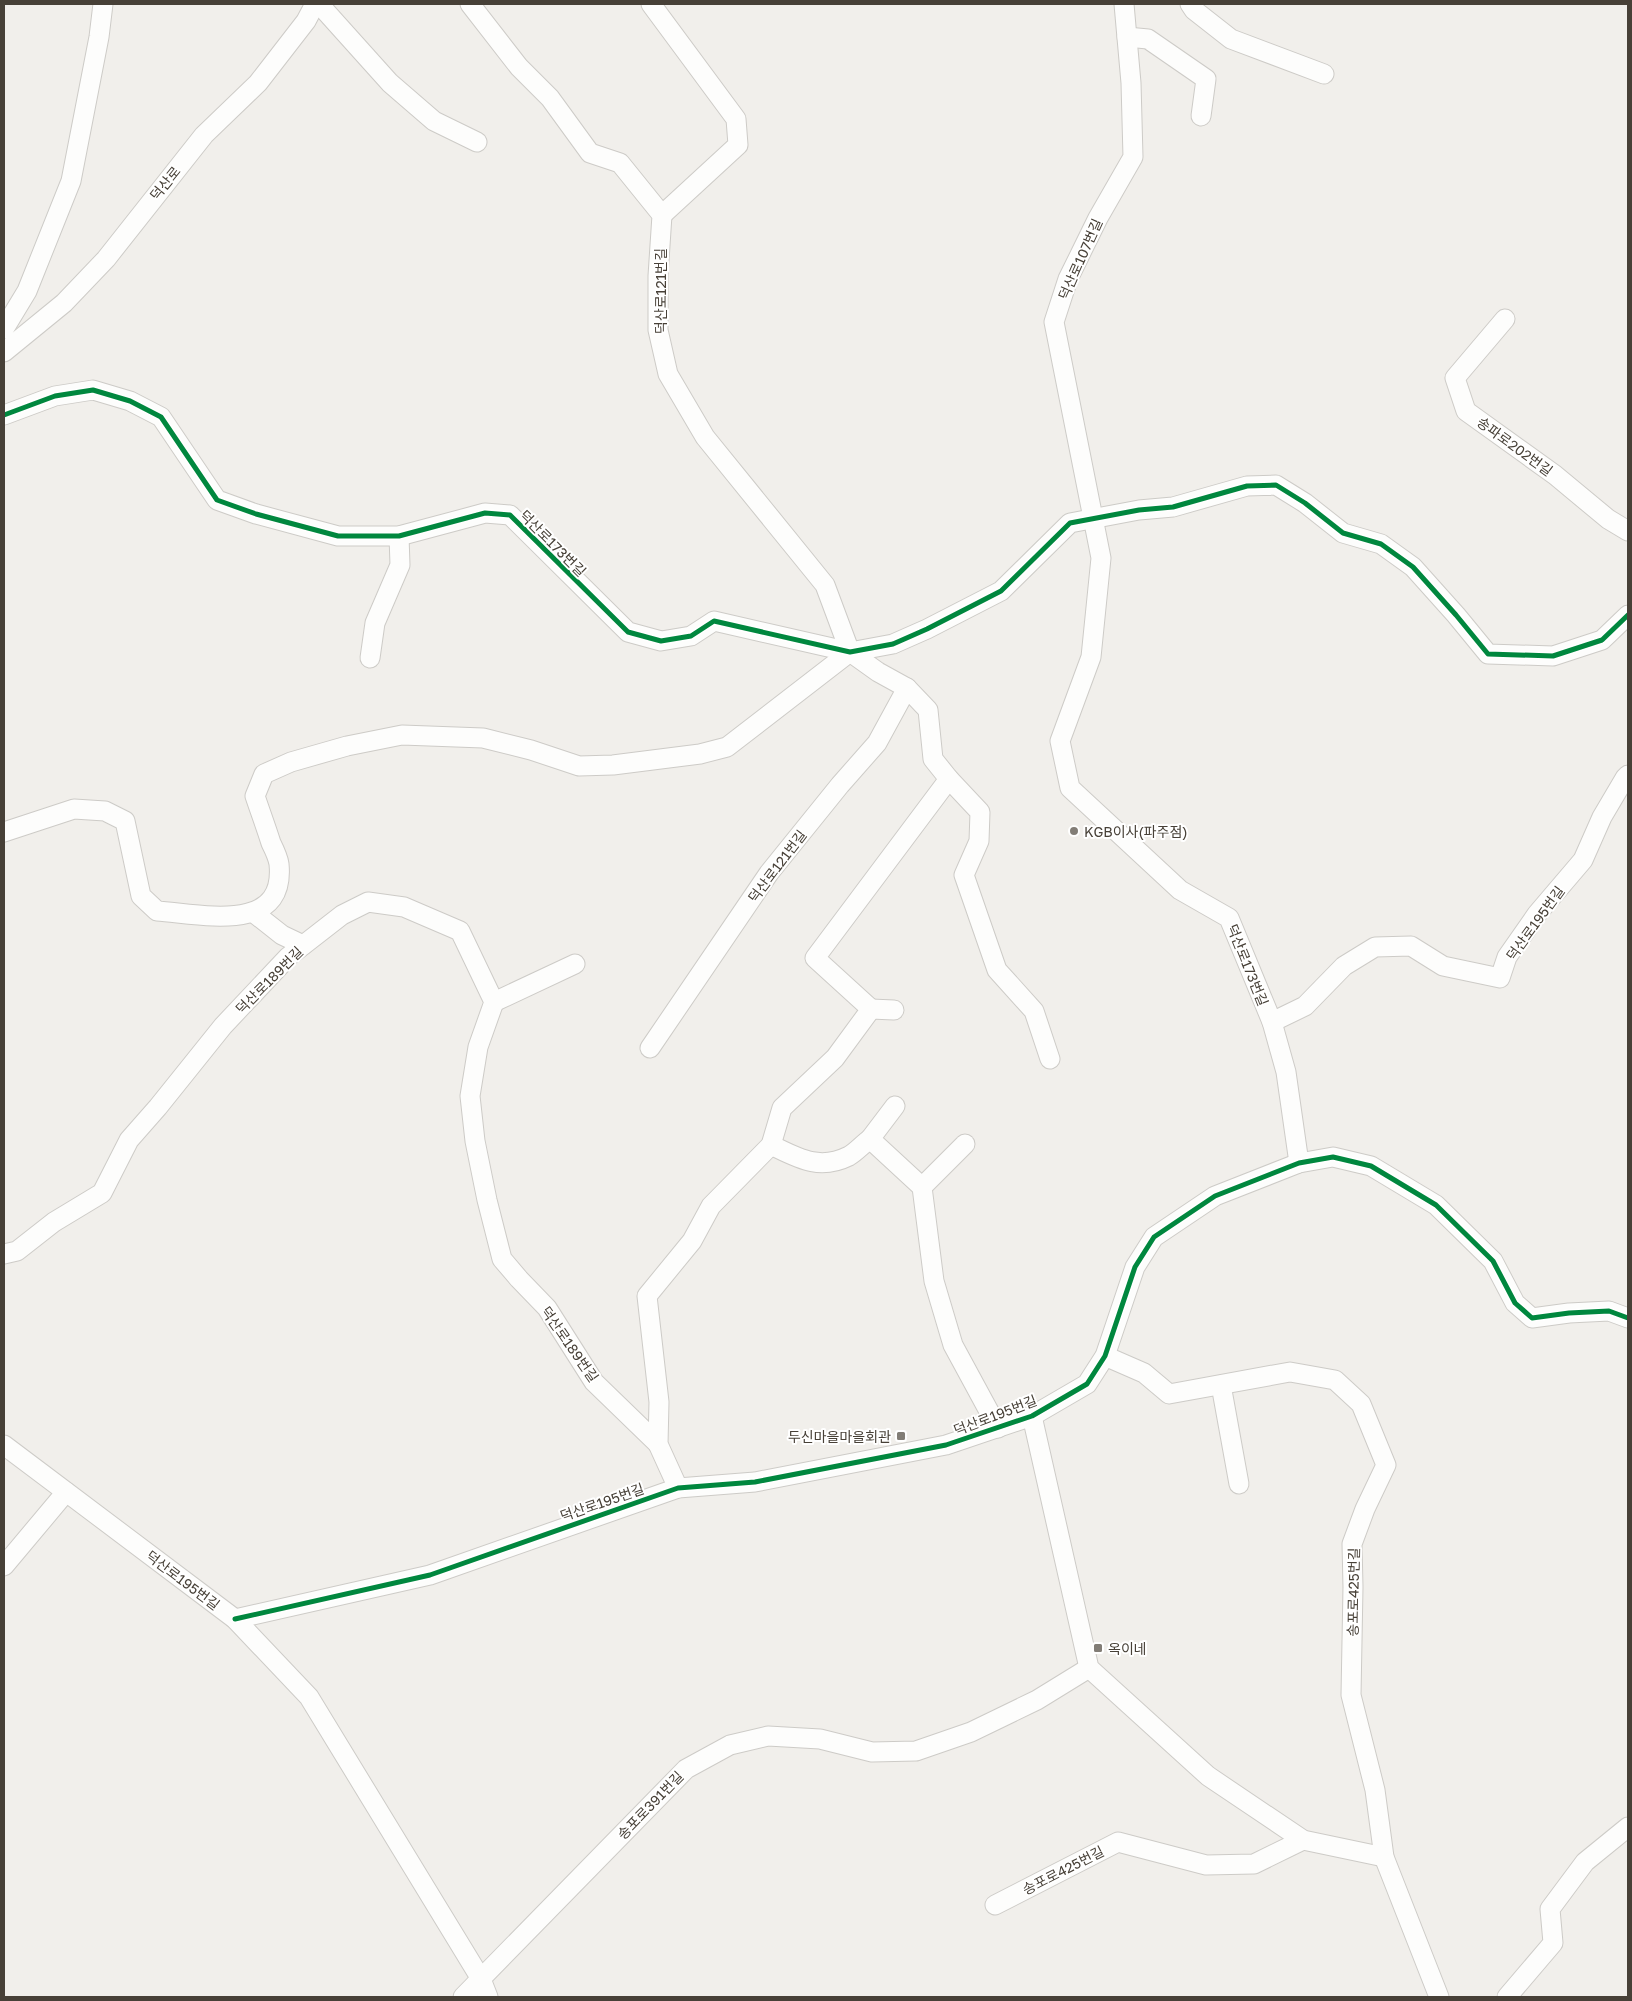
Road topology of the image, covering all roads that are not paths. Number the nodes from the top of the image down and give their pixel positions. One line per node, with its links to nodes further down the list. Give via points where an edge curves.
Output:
1 (103, 4): 13 (street, via 70,180 27,291)
2 (317, 4): 10 (street, via 390,83 434,121); 14 (street, 덕산로, via 258,83 204,135 106,259 64,303)
3 (470, 4): 11 (street, via 519,67 550,98 590,153 620,163)
4 (652, 4): 11 (street, via 736,119 738,145)
5 (1124, 4): 7 (street, 덕산로107번길)
6 (1190, 4): 8 (street, via 1231,39)
7 (1127, 37): 9 (street, via 1148,39 1206,79); 16 (street, 덕산로107번길, via 1133,157 1068,279 1054,322)
8 (1324, 74)
9 (1201, 116)
10 (477, 142)
11 (662, 215): 20 (street, 덕산로121번길, via 658,330 668,374 705,437 825,585)
12 (1505, 319): 17 (street, 송파로202번길, via 1455,378 1466,411)
13 (4, 329)
14 (4, 352)
15 (4, 415): 18 (street, 덕산로173번길, via 55,396 93,390 130,401 161,417 217,500 338,536)
16 (1093, 518): 19 (street, via 1173,507 1247,486 1276,485 1343,533 1381,544 1413,567 1488,654 1553,656 1602,640); 20 (street, via 1070,523 1001,590 893,644); 32 (street, 덕산로173번길, via 1101,558 1091,657 1060,741 1070,788 1180,890 1229,918)
17 (1628, 531)
18 (399, 536): 20 (street, 덕산로173번길, via 485,513 510,515 628,632 661,642 691,636 714,621); 21 (street, via 400,565 375,623)
19 (1628, 616)
20 (850, 652): 22 (street); 26 (street, via 727,747 700,754 579,766 483,738 402,734 347,746 264,774 255,796 279,863 279,887 271,900)
21 (370, 658)
22 (907, 688): 24 (street, via 928,710 933,759); 33 (street, 덕산로121번길, via 877,743 769,873)
23 (1628, 775): 32 (street, 덕산로195번길, via 1602,817 1583,860 1537,914 1507,956 1500,978 1443,966 1411,946 1375,947 1344,966 1305,1006)
24 (949, 779): 30 (street, via 815,958); 34 (street, via 980,812 979,841 964,875 998,970 1034,1011)
25 (4, 832): 26 (street, via 74,809 105,811 125,821 141,896 157,912 232,916)
26 (254, 913): 27 (street, via 282,936)
27 (303, 945): 29 (street, 덕산로189번길, via 342,915 368,902 404,907 460,932); 41 (street, 덕산로189번길, via 222,1026 129,1140 102,1193 54,1222 18,1251)
28 (575, 964): 29 (street)
29 (494, 1002): 47 (street, 덕산로189번길, via 478,1047 470,1096 477,1149 502,1259 547,1308 594,1382)
30 (871, 1009): 31 (street); 37 (street, via 835,1058 782,1108)
31 (894, 1010)
32 (1272, 1022): 39 (street, 덕산로173번길, via 1286,1072)
33 (650, 1048)
34 (1050, 1059)
35 (895, 1106): 36 (street)
36 (870, 1139): 37 (street, via 850,1156 824,1164 795,1156); 40 (street)
37 (771, 1144): 47 (street, via 711,1206 692,1241 647,1296 659,1402)
38 (965, 1144): 40 (street)
39 (1299, 1163): 42 (street, 덕산로195번길, via 1333,1157 1371,1166 1436,1205 1493,1261 1515,1303 1532,1318 1609,1311); 43 (street, 덕산로195번길, via 1215,1196 1154,1237 1135,1267)
40 (922, 1187): 46 (street, 덕산로195번길, via 934,1281 954,1345)
41 (4, 1254)
42 (1628, 1318)
43 (1105, 1356): 44 (street, 송포로425번길, via 1144,1373 1169,1394); 45 (street, 덕산로195번길, via 1087,1384)
44 (1221, 1385): 49 (street); 57 (street, 송포로425번길, via 1290,1372 1335,1380 1361,1404 1386,1465 1352,1544 1351,1695 1375,1790)
45 (1032, 1416): 46 (street, 덕산로195번길); 54 (street)
46 (998, 1428): 50 (street, 덕산로195번길, via 946,1446 764,1480)
47 (658, 1444): 50 (street)
48 (4, 1445): 51 (street, 덕산로195번길)
49 (1238, 1484)
50 (678, 1488): 53 (street, 덕산로195번길, via 430,1575)
51 (66, 1492): 52 (street); 53 (street, 덕산로195번길)
52 (4, 1566)
53 (236, 1619): 59 (street, via 309,1697)
54 (1089, 1668): 56 (street, via 1208,1776); 59 (street, 송포로391번길, via 1037,1700 971,1732 916,1751 872,1752 820,1739 768,1736 730,1745 686,1769)
55 (1628, 1828): 63 (street, via 1585,1862 1550,1909 1553,1943)
56 (1304, 1840): 57 (street); 58 (street, 송포로425번길, via 1254,1864 1206,1865 1118,1842)
57 (1384, 1857): 62 (street, 송포로425번길)
58 (995, 1905)
59 (481, 1978): 60 (street, 송포로391번길); 61 (street)
60 (463, 1997)
61 (488, 1997)
62 (1439, 1997)
63 (1507, 1997)

